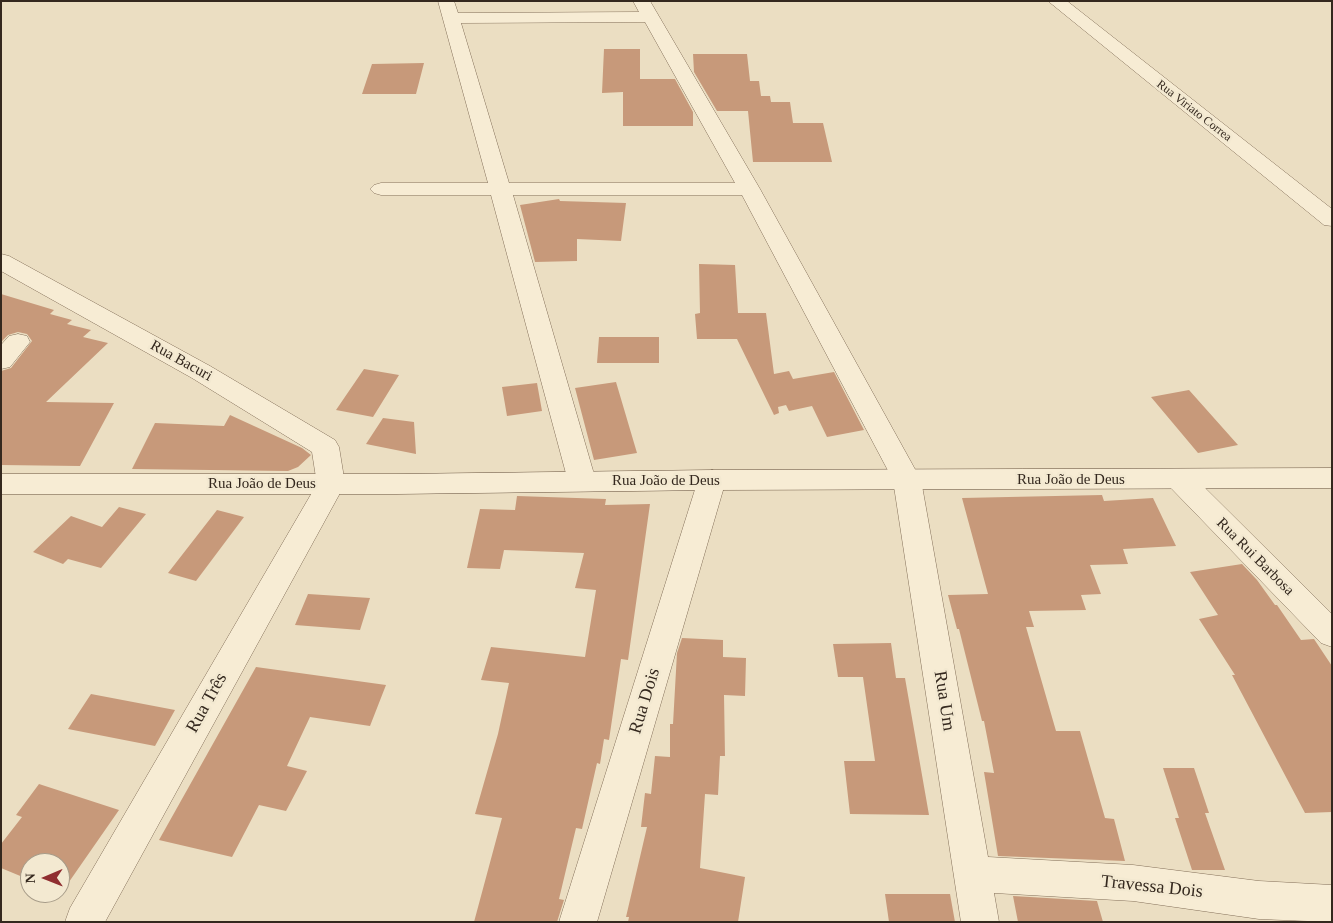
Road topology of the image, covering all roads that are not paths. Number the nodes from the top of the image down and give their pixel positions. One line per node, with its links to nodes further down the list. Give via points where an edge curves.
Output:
1 (1056, 1): 7 (street, Rua Viriato Correa)
2 (645, 9): 3 (street); 5 (street, Rua Um)
3 (448, 10): 4 (street)
4 (500, 188): 5 (street); 6 (street); 15 (street)
5 (749, 188): 14 (street, Rua Um)
6 (381, 189)
7 (1332, 220)
8 (1, 261): 17 (street, Rua Bacuri, via 201,372 325,447)
9 (18, 342): 10 (street)
10 (1, 361)
11 (1332, 478): 12 (street, Rua João de Deus)
12 (1179, 479): 14 (street, Rua João de Deus); 18 (street, Rua Rui Barbosa)
13 (712, 480): 14 (street, Rua João de Deus); 15 (street, Rua João de Deus); 22 (street, Rua Dois)
14 (907, 480): 19 (street, Rua Um)
15 (582, 482): 17 (street, Rua João de Deus)
16 (1, 484): 17 (street, Rua João de Deus)
17 (331, 484): 21 (street, Rua Três)
18 (1332, 634)
19 (972, 874): 20 (street, Travessa Dois, via 1133,883 1259,900); 23 (street, Rua Um)
20 (1332, 904)
21 (84, 922)
22 (578, 922)
23 (980, 922)

